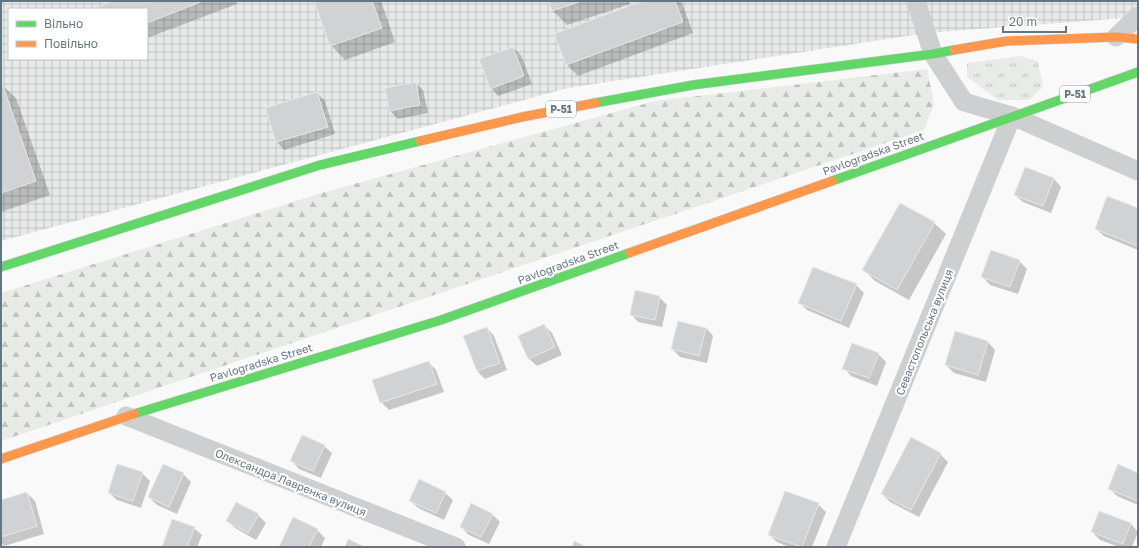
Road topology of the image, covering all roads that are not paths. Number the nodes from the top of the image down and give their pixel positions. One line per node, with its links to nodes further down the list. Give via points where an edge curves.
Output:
1 (916, 1): 5 (street)
2 (1138, 16): 3 (street)
3 (1116, 37): 4 (main road, Р-51); 5 (main road, Р-51, via 1007,41)
4 (1138, 39)
5 (933, 54): 7 (street, via 964,102); 9 (main road, Р-51, via 693,85 522,117 320,166)
6 (1138, 72): 7 (main road, Pavlogradska Street / Р-51)
7 (1012, 116): 8 (street); 10 (main road, Pavlogradska Street / Р-51, via 441,320); 13 (street, Севастопольська вулиця)
8 (1138, 170)
9 (1, 267)
10 (126, 416): 11 (main road, Pavlogradska Street / Р-51); 12 (street, Олександра Лавренка вулиця)
11 (1, 459)
12 (456, 547)
13 (836, 547)

